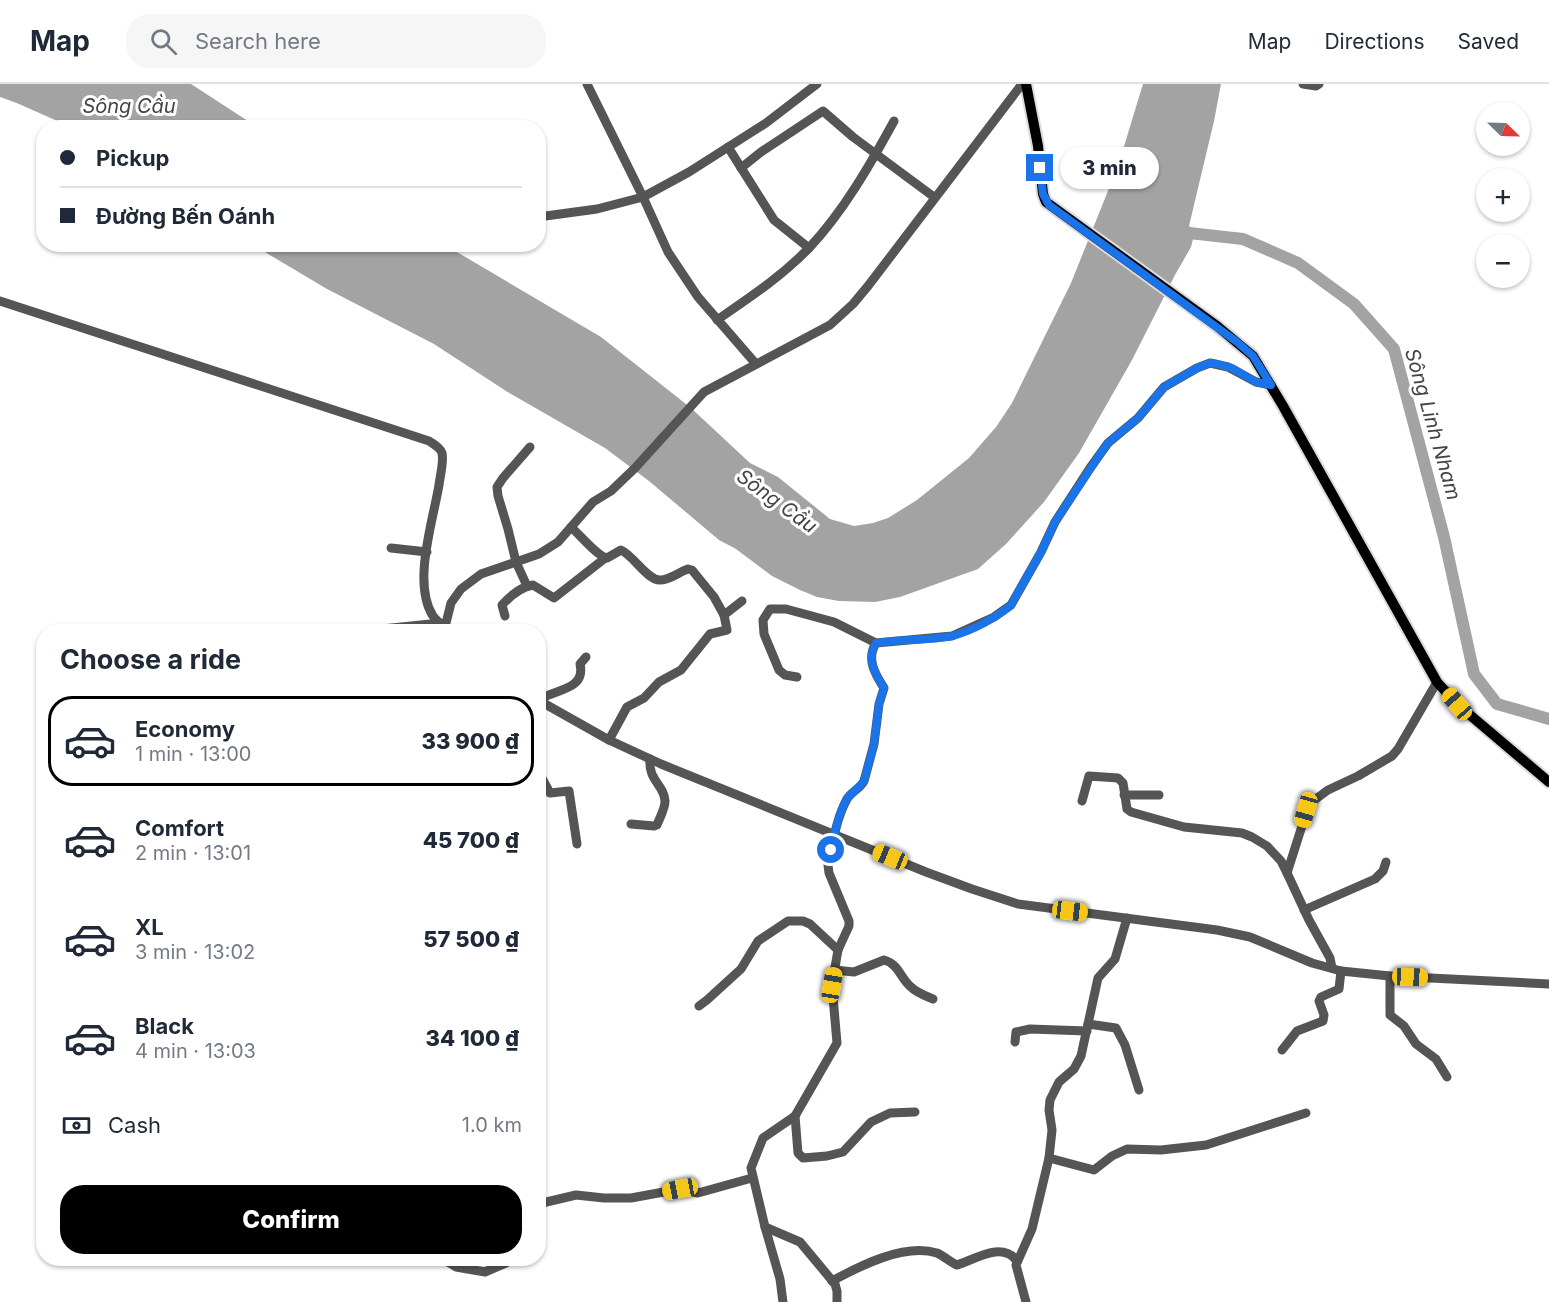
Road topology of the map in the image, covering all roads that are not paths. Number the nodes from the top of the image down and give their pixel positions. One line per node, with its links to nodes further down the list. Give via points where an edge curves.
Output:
1 (587, 84): 10 (street)
2 (817, 84): 7 (street)
3 (1024, 84): 11 (street); 17 (main road, via 1038,146 1043,194 1049,205 1217,326 1253,356)
4 (1303, 84): 5 (street)
5 (1319, 84)
6 (894, 121): 8 (street)
7 (728, 147): 9 (street); 10 (street)
8 (876, 154): 9 (street, via 823,111); 11 (street); 13 (street)
9 (741, 168): 13 (street, via 774,220)
10 (643, 197): 12 (street); 15 (street, via 668,252)
11 (934, 197): 16 (street, via 868,286 843,313 830,325)
12 (546, 216)
13 (809, 248): 15 (street, via 770,284)
14 (0, 301): 21 (street, via 429,441 442,456)
15 (717, 320): 16 (street)
16 (756, 364): 19 (street, via 704,392 635,468 593,502)
17 (1271, 385): 30 (street, via 1210,363 1164,387 1138,418 1108,443 1055,522 1011,605 952,636); 33 (main road)
18 (530, 447): 23 (street, via 497,487)
19 (571, 527): 22 (street); 23 (street, via 548,549)
20 (390, 548): 21 (street)
21 (427, 552): 28 (street, via 425,592)
22 (604, 559): 24 (street, via 554,598 533,585); 26 (street, via 621,550 659,580 692,570)
23 (516, 562): 24 (street); 29 (street, via 481,574 460,589)
24 (527, 586): 27 (street, via 502,605)
25 (742, 602): 26 (street)
26 (724, 615): 36 (street, via 727,630 710,634 681,670 627,707)
27 (504, 616)
28 (441, 624)
29 (445, 624)
30 (876, 643): 32 (street, via 834,622 786,609 770,609 763,620 764,634 779,670); 44 (street, via 872,650 874,671 884,688 874,744 864,781 847,800)
31 (586, 657): 34 (street, via 580,664 580,679)
32 (797, 677)
33 (1437, 682): 38 (main road, via 1457,704); 47 (street, via 1392,756 1309,804)
34 (546, 696)
35 (546, 707): 36 (street)
36 (609, 740): 37 (street)
37 (650, 759): 43 (street, via 649,770 662,791 664,807 657,825); 44 (street)
38 (1549, 782)
39 (546, 786): 45 (street, via 550,793 568,790)
40 (1124, 795): 41 (street); 42 (street, via 1123,783 1118,778 1091,775); 47 (street, via 1131,812 1184,827 1252,837 1267,846)
41 (1159, 795)
42 (1082, 801)
43 (632, 824)
44 (835, 835): 49 (street, via 1018,904); 50 (street, via 829,873 849,921)
45 (577, 844)
46 (1386, 862): 48 (street, via 1375,879)
47 (1287, 873): 48 (street)
48 (1304, 910): 52 (street)
49 (1127, 918): 52 (street, via 1250,937); 57 (street, via 1115,959 1098,978)
50 (837, 950): 51 (street); 56 (street, via 810,924 789,921 758,941 741,969)
51 (834, 969): 55 (street, via 855,972 889,961 913,989); 64 (street, via 832,998 837,1041)
52 (1336, 969): 53 (street); 59 (street, via 1339,989 1319,1001 1323,1021 1297,1031)
53 (1390, 976): 54 (street); 60 (street, via 1390,1015 1436,1059)
54 (1549, 984)
55 (933, 999)
56 (699, 1006)
57 (1087, 1028): 58 (street, via 1030,1029 1016,1032); 61 (street, via 1116,1028); 65 (street, via 1078,1064 1059,1082 1050,1100)
58 (1015, 1042)
59 (1282, 1050)
60 (1447, 1077)
61 (1139, 1090)
62 (915, 1112): 64 (street, via 890,1113 876,1119 843,1152 804,1158 798,1153)
63 (1306, 1113): 65 (street, via 1206,1144 1161,1150 1127,1149 1094,1170)
64 (795, 1116): 66 (street, via 763,1138 752,1163)
65 (1049, 1158): 69 (street, via 1032,1229)
66 (752, 1178): 67 (street, via 698,1193 680,1189 631,1198 576,1195); 68 (street)
67 (546, 1202)
68 (765, 1227): 72 (street, via 800,1242); 73 (street)
69 (1017, 1261): 72 (street, via 998,1252 957,1265 936,1253 908,1253 883,1257); 75 (street)
70 (454, 1266): 71 (street, via 484,1272)
71 (499, 1266)
72 (832, 1281): 74 (street, via 837,1287)
73 (783, 1302)
74 (837, 1302)
75 (1026, 1302)

